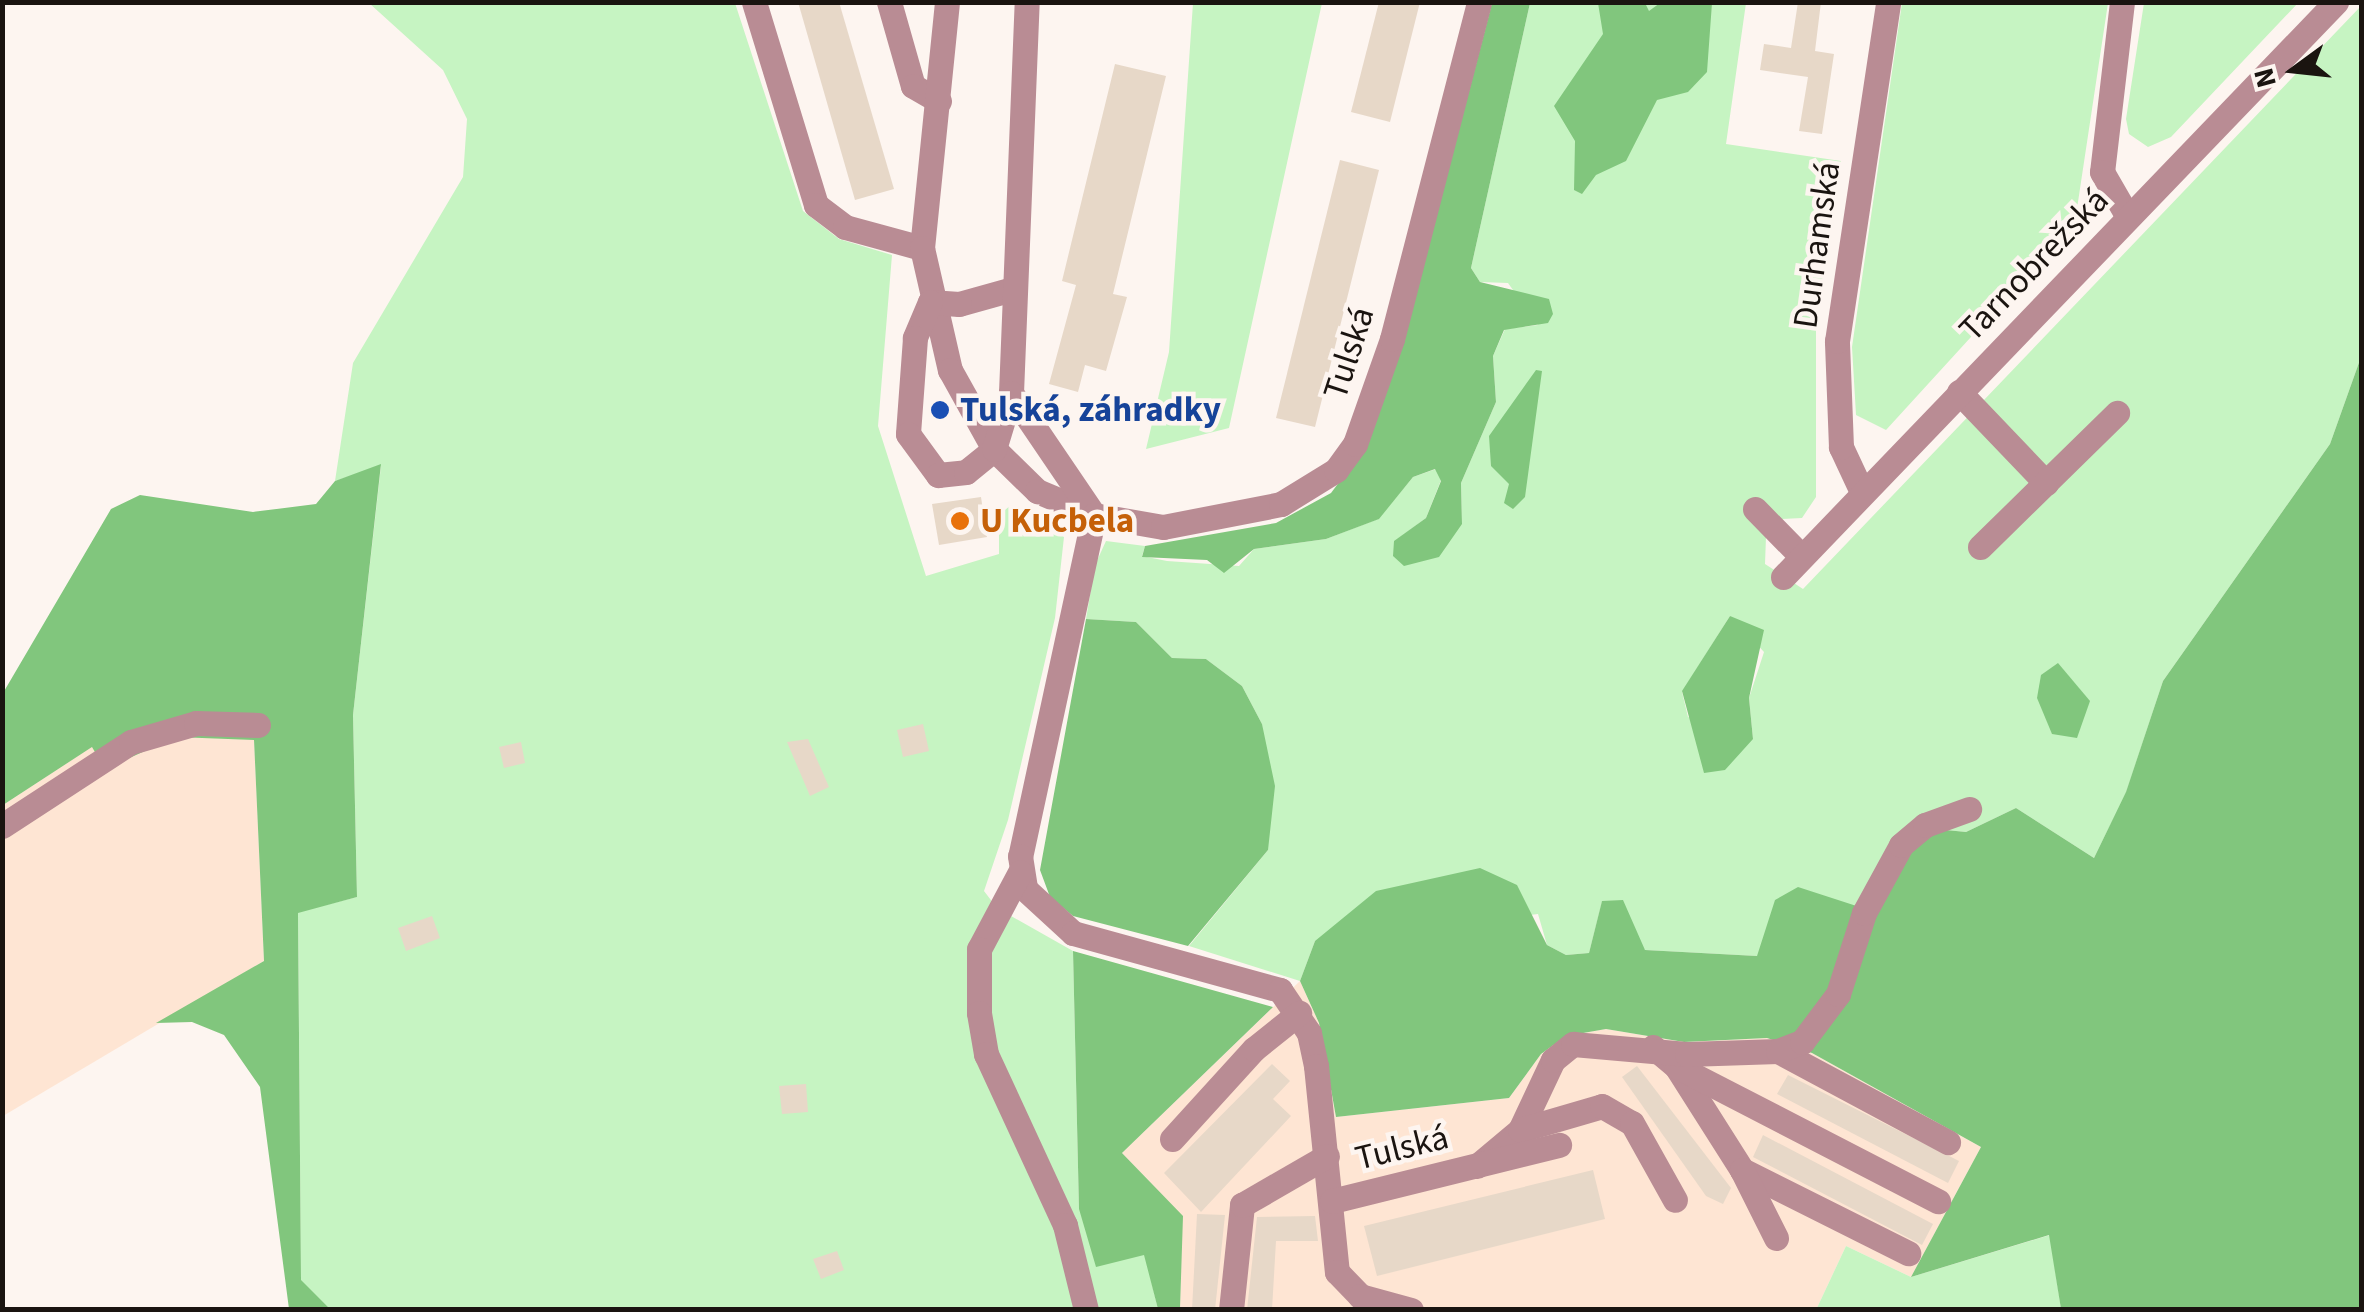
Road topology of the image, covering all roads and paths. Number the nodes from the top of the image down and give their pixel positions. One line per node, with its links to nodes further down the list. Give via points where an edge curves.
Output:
1 (754, 2): 11 (street, via 816,206 845,227)
2 (889, 2): 9 (street, via 913,86)
3 (947, 2): 9 (street, Tulská)
4 (1027, 2): 12 (street)
5 (1479, 2): 21 (street, Tulská, via 1392,339 1355,444 1336,470 1281,504 1223,520 1163,527)
6 (1888, 2): 19 (street, Durhamská, via 1838,341 1841,447)
7 (2122, 2): 10 (street, via 2102,172)
8 (2336, 2): 10 (street, Tarnobrežská)
9 (938, 101): 11 (street, Tulská)
10 (2128, 218): 14 (street, Tarnobrežská)
11 (922, 248): 13 (street, Tulská)
12 (1009, 290): 13 (street, via 959,304); 15 (street)
13 (930, 302): 17 (street, Tulská, via 950,370); 17 (street, Tulská, via 915,338 908,399 914,450 938,475 952,477)
14 (1959, 392): 18 (street); 19 (street, Tarnobrežská)
15 (1011, 393): 17 (street); 21 (street)
16 (2118, 414): 18 (street)
17 (994, 449): 21 (street, Tulská, via 1037,490)
18 (2046, 482): 22 (street)
19 (1862, 492): 23 (street, Tarnobrežská)
20 (1755, 509): 23 (street)
21 (1094, 515): 28 (street)
22 (1980, 546)
23 (1802, 557): 24 (street, Tarnobrežská)
24 (1783, 576)
25 (258, 725): 27 (street, via 196,724 147,736 99,758)
26 (1969, 809): 31 (street, via 1925,825 1901,845 1864,913 1823,1020)
27 (2, 826)
28 (1020, 872): 29 (street, via 1036,906 1073,933 1257,981 1280,990); 45 (street, via 979,949 979,1013 986,1054 1065,1225)
29 (1299, 1013): 34 (street, via 1254,1048); 37 (street, Tulská, via 1316,1066)
30 (1653, 1047): 31 (street); 32 (street); 33 (street, via 1573,1044 1552,1060)
31 (1778, 1051): 35 (street)
32 (1676, 1066): 39 (street); 42 (street)
33 (1520, 1130): 38 (street); 40 (street, via 1602,1106 1632,1123)
34 (1172, 1139)
35 (1948, 1142)
36 (1559, 1145): 38 (street, Tulská)
37 (1328, 1156): 41 (street, Tulská); 46 (street, via 1242,1204)
38 (1477, 1166): 41 (street, Tulská)
39 (1742, 1170): 43 (street); 44 (street)
40 (1675, 1200)
41 (1332, 1201): 47 (street, via 1337,1272 1360,1296)
42 (1938, 1201)
43 (1776, 1238)
44 (1908, 1253)
45 (1086, 1310)
46 (1230, 1310)
47 (1411, 1310)

